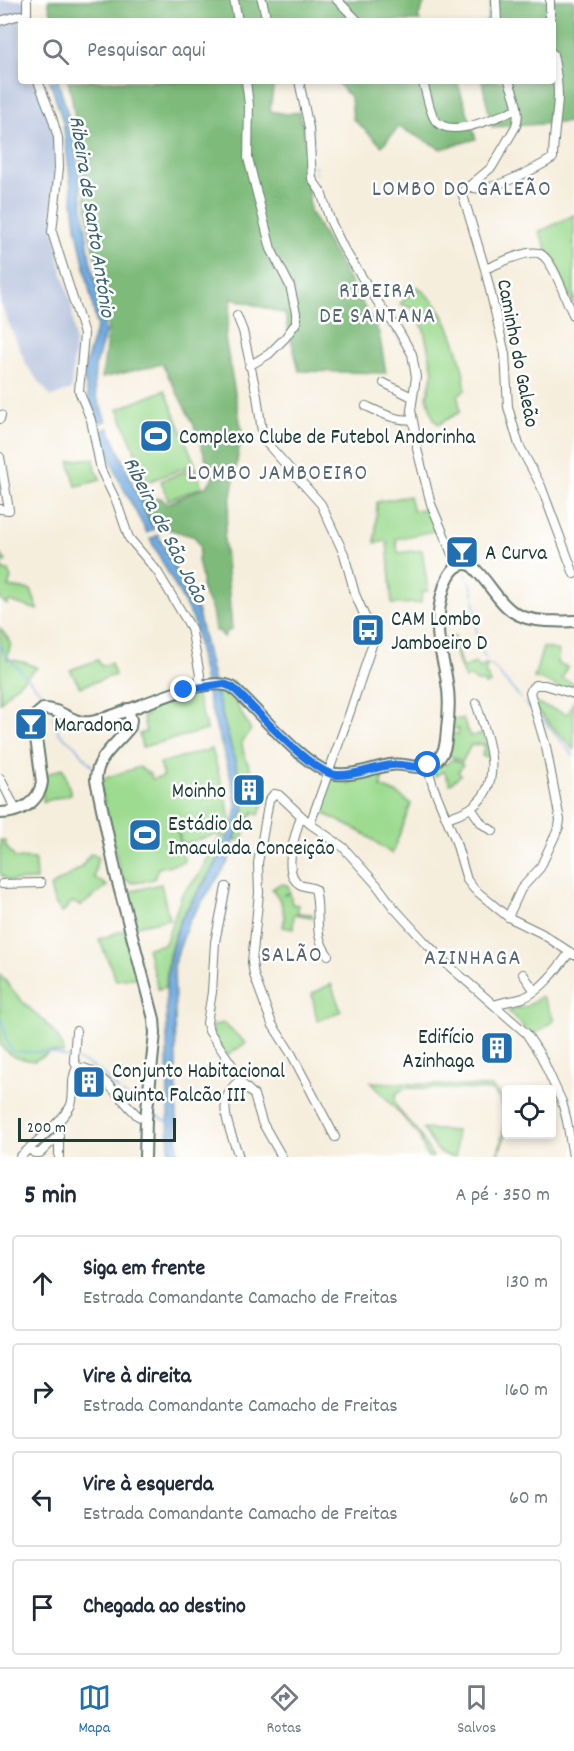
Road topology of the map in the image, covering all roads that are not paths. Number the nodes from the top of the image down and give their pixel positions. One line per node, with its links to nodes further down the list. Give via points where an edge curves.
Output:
1 (27, 0): 8 (street)
2 (234, 0): 9 (street)
3 (262, 0): 10 (street)
4 (337, 0): 11 (street)
5 (496, 0): 12 (street)
6 (550, 0): 13 (street)
7 (24, 18): 14 (street, via 20,15)
8 (27, 18)
9 (237, 18)
10 (266, 18)
11 (355, 18)
12 (497, 18)
13 (550, 18)
14 (0, 21)
15 (556, 78): 22 (street, via 553,159 535,170 480,189)
16 (39, 84): 36 (street, via 58,138 52,232 84,334 79,391 91,420 101,470 129,538 157,571 191,628)
17 (246, 84): 26 (street, via 248,158 271,249 290,286 296,313 296,323 285,338)
18 (300, 84): 28 (street, via 309,128 312,179 344,249 412,354 416,377)
19 (423, 84): 21 (street, via 433,117 447,128 457,129)
20 (509, 84): 21 (street)
21 (518, 109): 22 (street, via 516,126 497,160)
22 (471, 187): 23 (street, Caminho do Galeão, via 462,192)
23 (485, 269): 25 (street, via 532,253 541,254 550,263); 34 (street, Caminho do Galeão, via 505,354 508,407 519,446 541,486)
24 (237, 316): 26 (street)
25 (574, 316)
26 (249, 366): 41 (street, via 262,439 321,504 344,554 372,636 372,650)
27 (384, 383): 28 (street)
28 (412, 397): 30 (street)
29 (366, 406): 30 (street, via 400,419)
30 (412, 419): 33 (street, via 426,487 450,553)
31 (0, 457): 32 (street)
32 (4, 510)
33 (460, 565): 35 (main road, via 469,564 476,570 515,615 529,620); 40 (main road, via 447,578 438,623 449,696 446,744 441,755)
34 (574, 574)
35 (574, 621)
36 (202, 687): 39 (main road); 41 (main road, via 232,687 306,759)
37 (574, 694): 53 (street, via 541,684 531,688 560,820 540,868 520,889)
38 (476, 703): 43 (street, via 492,766 485,791)
39 (128, 709): 44 (main road, via 87,722 50,709 38,713 34,723 41,790 35,800); 62 (main road, via 131,725 100,762 96,780 154,1019)
40 (428, 765): 41 (main road, via 414,768 395,764 348,774); 47 (street)
41 (328, 773): 48 (street)
42 (0, 778): 44 (street)
43 (471, 808): 47 (street); 49 (street, via 482,824)
44 (16, 810): 45 (main road)
45 (0, 813)
46 (301, 816): 48 (street); 55 (street, via 291,848 293,877 300,885 315,888 317,929); 66 (street, via 279,795 270,797 258,863 252,962 272,1024)
47 (447, 818): 53 (street, via 467,880 482,898)
48 (310, 824): 58 (street, via 344,847 424,941)
49 (493, 831)
50 (40, 883): 51 (street)
51 (1, 884)
52 (226, 887): 61 (street, via 215,942 207,1023)
53 (508, 917): 54 (street)
54 (572, 953): 57 (street)
55 (327, 955)
56 (523, 974): 57 (street)
57 (534, 990): 58 (street, via 524,998)
58 (495, 1005): 63 (street, via 534,1043)
59 (76, 1031): 60 (street)
60 (76, 1068): 62 (street, via 83,1066 94,1072 138,1116); 64 (street, via 69,1109)
61 (239, 1081): 71 (street, via 231,1087 225,1103); 72 (street, via 254,1095 262,1122)
62 (146, 1119): 70 (main road)
63 (571, 1119): 73 (street)
64 (55, 1124): 65 (street); 67 (street)
65 (59, 1135): 67 (street, via 40,1153 34,1153); 69 (street)
66 (335, 1137)
67 (30, 1147): 68 (street)
68 (20, 1157)
69 (59, 1157)
70 (145, 1157)
71 (239, 1157)
72 (282, 1157)
73 (573, 1157)

